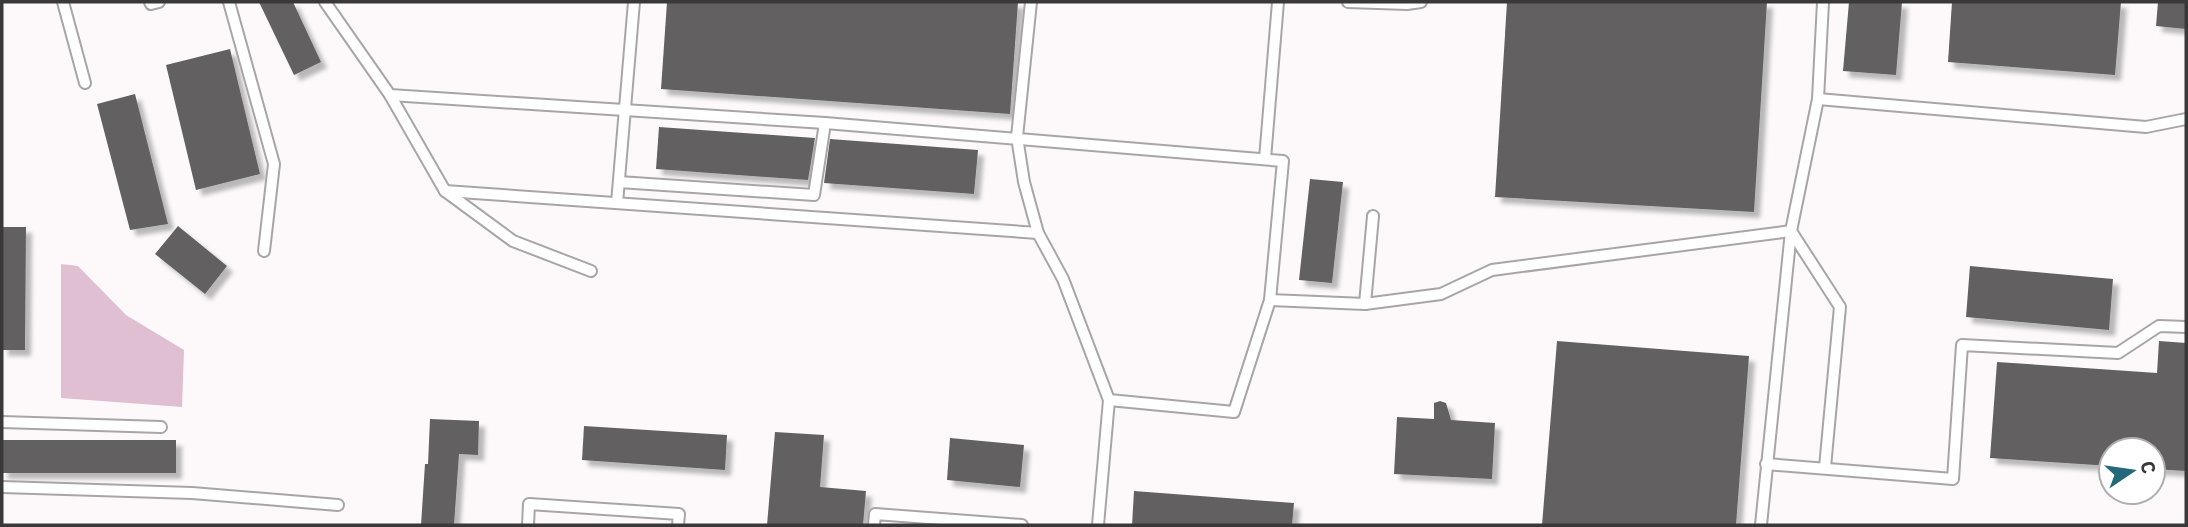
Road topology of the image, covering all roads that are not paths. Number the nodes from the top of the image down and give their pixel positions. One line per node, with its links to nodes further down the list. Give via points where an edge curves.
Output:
1 (63, 2): 12 (lane)
2 (150, 2): 3 (lane)
3 (159, 2)
4 (229, 2): 26 (lane, via 274,164)
5 (325, 2): 13 (lane)
6 (634, 2): 15 (lane)
7 (1031, 2): 18 (lane)
8 (1278, 2): 19 (lane)
9 (1348, 2): 10 (lane)
10 (1420, 2)
11 (1823, 2): 14 (lane)
12 (85, 83)
13 (390, 95): 15 (lane); 21 (lane)
14 (1818, 99): 16 (lane, via 2146,127); 24 (lane)
15 (624, 110): 17 (lane); 20 (lane)
16 (2186, 119)
17 (825, 123): 18 (lane); 20 (lane, via 814,195)
18 (1017, 137): 19 (lane); 25 (lane)
19 (1265, 159): 28 (lane, via 1283,161)
20 (619, 182): 22 (lane)
21 (445, 191): 22 (lane); 27 (lane, via 513,242)
22 (617, 203): 25 (lane)
23 (1373, 216): 29 (lane)
24 (1791, 231): 29 (lane, via 1492,270 1441,294); 34 (lane); 35 (lane, via 1840,307)
25 (1038, 233): 31 (lane, via 1063,279)
26 (264, 251)
27 (591, 271)
28 (1270, 300): 29 (lane); 31 (lane, via 1234,412)
29 (1365, 304)
30 (2186, 327): 35 (lane, via 2159,326 2118,353 1962,345 1953,479)
31 (1109, 400): 42 (lane)
32 (2, 422): 33 (lane)
33 (162, 427)
34 (1766, 464): 35 (lane); 43 (lane)
35 (1825, 467)
36 (2, 487): 37 (lane)
37 (338, 505)
38 (527, 525): 39 (lane, via 529,504 679,514)
39 (678, 525)
40 (874, 525): 41 (lane, via 875,514)
41 (1022, 525)
42 (1098, 525)
43 (1761, 525)

